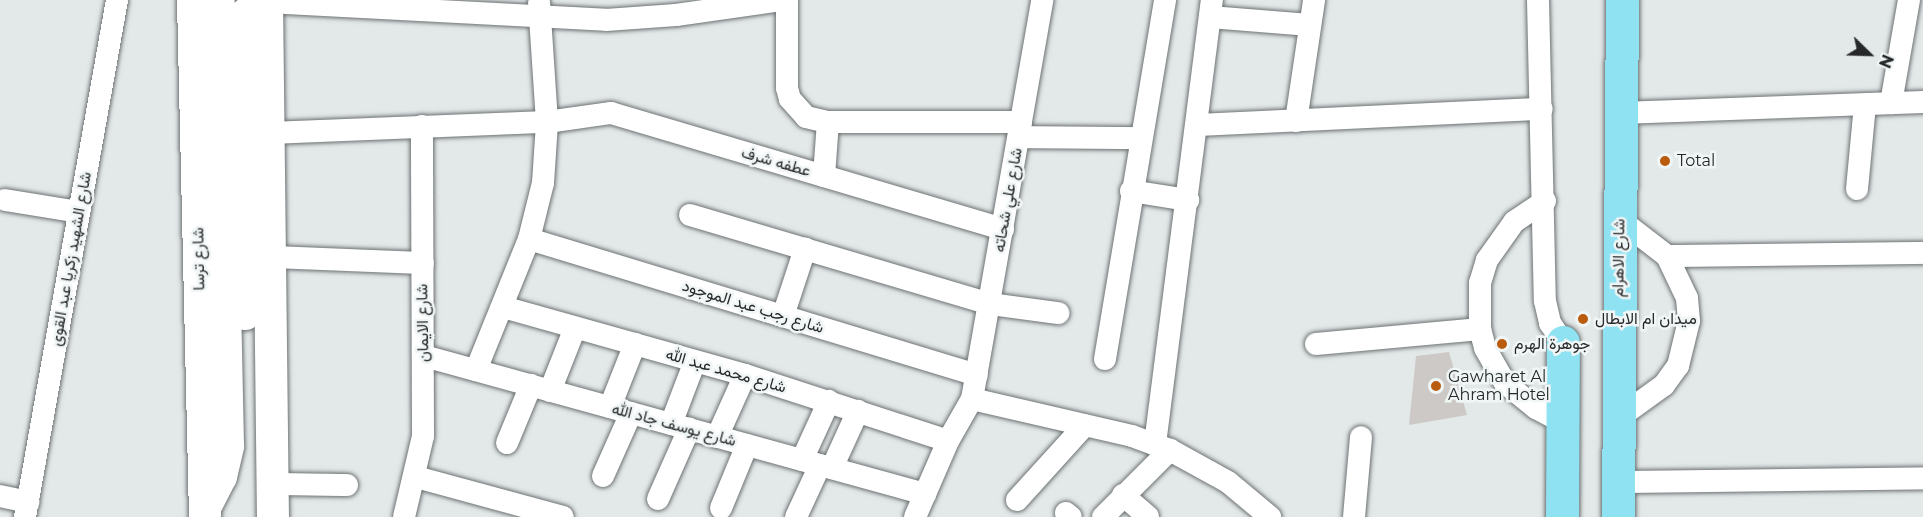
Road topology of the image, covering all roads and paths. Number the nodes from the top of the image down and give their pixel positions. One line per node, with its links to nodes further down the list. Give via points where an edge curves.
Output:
1 (117, 0): 38 (street, شارع الشهيد زكريا عبد القوى)
2 (193, 0): 92 (main road, شارع ترسا)
3 (219, 0): 18 (main road)
4 (781, 0): 15 (street)
5 (787, 0): 26 (street, via 790,99 806,117)
6 (1042, 0): 29 (street, شارع علي شحاته)
7 (1165, 0): 31 (street)
8 (1314, 0): 17 (street)
9 (1538, 0): 22 (street)
10 (1622, 0): 23 (main road, شارع الاهرام)
11 (1909, 0): 20 (street)
12 (261, 1): 13 (street); 18 (main road); 30 (main road)
13 (347, 3): 14 (street)
14 (539, 8): 15 (street, via 606,20); 25 (street)
15 (675, 8)
16 (1211, 8): 17 (street); 27 (street)
17 (1310, 25): 24 (street)
18 (232, 99): 83 (main road, via 246,428 253,456); 92 (main road, via 228,446 221,477)
19 (1923, 102): 20 (street)
20 (1891, 103): 21 (street)
21 (1864, 104): 23 (street); 33 (street)
22 (1542, 110): 24 (street); 37 (street)
23 (1620, 113): 40 (main road, شارع الاهرام)
24 (1296, 121): 27 (street)
25 (547, 122): 28 (street, عطفه شرف); 32 (street, عطفه شرف, via 611,113); 42 (street, via 543,183)
26 (828, 122): 29 (street); 32 (street)
27 (1198, 125): 36 (street)
28 (422, 126): 30 (street, عطفه شرف); 47 (street, شارع الايمان)
29 (1020, 130): 31 (street); 41 (street, شارع علي شحاته)
30 (270, 133): 45 (main road)
31 (1139, 138): 34 (street)
32 (824, 176): 41 (street, عطفه شرف)
33 (1857, 189)
34 (1131, 191): 36 (street); 58 (street)
35 (5, 200): 38 (street)
36 (1188, 200): 77 (street)
37 (1545, 201): 53 (street, via 1514,222 1487,260 1478,306); 54 (street, via 1546,313)
38 (79, 212): 91 (street, شارع الشهيد زكريا عبد القوى)
39 (690, 215): 43 (street)
40 (1619, 219): 46 (street); 68 (main road, شارع الاهرام)
41 (1004, 229): 48 (street, شارع علي شحاته)
42 (529, 239): 49 (street); 51 (street, شارع رجب عبد الموجود)
43 (805, 249): 48 (street); 51 (street)
44 (1923, 254): 46 (street)
45 (272, 256): 47 (street); 83 (main road)
46 (1667, 256): 68 (street, via 1687,298 1686,344 1665,385)
47 (423, 263): 57 (street, شارع الايمان)
48 (990, 304): 50 (street); 62 (street, شارع علي شحاته)
49 (503, 307): 52 (street, شارع محمد عبد الله); 60 (street)
50 (1058, 313)
51 (783, 316): 62 (street, شارع رجب عبد الموجود)
52 (575, 328): 55 (street, شارع محمد عبد الله); 63 (street)
53 (1480, 329): 56 (street); 69 (street, via 1485,348 1506,383 1536,408)
54 (1563, 342): 69 (main road)
55 (635, 344): 59 (street, شارع محمد عبد الله); 66 (street)
56 (1316, 344)
57 (424, 356): 60 (street, شارع يوسف جاد الله); 80 (street, شارع الايمان, via 423,436)
58 (1105, 359)
59 (695, 361): 61 (street, شارع محمد عبد الله); 71 (street)
60 (476, 370): 63 (street, شارع يوسف جاد الله)
61 (745, 375): 65 (street, شارع محمد عبد الله); 72 (street)
62 (977, 375): 64 (street, شارع علي شحاته)
63 (541, 388): 66 (street, شارع يوسف جاد الله); 75 (street)
64 (972, 399): 70 (street); 74 (street, شارع علي شحاته)
65 (829, 401): 67 (street, شارع محمد عبد الله); 78 (street)
66 (620, 410): 71 (street, شارع يوسف جاد الله); 79 (street)
67 (858, 411): 74 (street, شارع محمد عبد الله); 78 (street)
68 (1617, 419): 82 (main road, شارع الاهرام)
69 (1564, 423): 102 (main road)
70 (1085, 425): 77 (street); 89 (street)
71 (680, 426): 72 (street, شارع يوسف جاد الله); 88 (street)
72 (717, 437): 76 (street, شارع يوسف جاد الله)
73 (1361, 437): 101 (street)
74 (948, 441): 85 (street, شارع علي شحاته)
75 (507, 443)
76 (747, 445): 78 (street, شارع يوسف جاد الله); 90 (street)
77 (1163, 447): 86 (street); 100 (street, via 1228,482)
78 (818, 464): 85 (street, شارع يوسف جاد الله); 96 (street)
79 (603, 476)
80 (416, 477): 94 (street, شارع الايمان); 95 (street)
81 (1923, 478): 82 (street)
82 (1617, 482): 103 (main road, شارع الاهرام)
83 (273, 484): 84 (street); 93 (main road)
84 (347, 485)
85 (925, 494): 97 (street, شارع علي شحاته)
86 (1123, 495): 98 (street); 99 (street)
87 (0, 496): 91 (street)
88 (658, 499)
89 (1017, 500)
90 (721, 508)
91 (27, 509)
92 (205, 512)
93 (273, 517)
94 (404, 517)
95 (563, 517)
96 (796, 517)
97 (915, 517)
98 (1103, 517)
99 (1148, 517)
100 (1270, 517)
101 (1354, 517)
102 (1562, 517)
103 (1618, 517)

